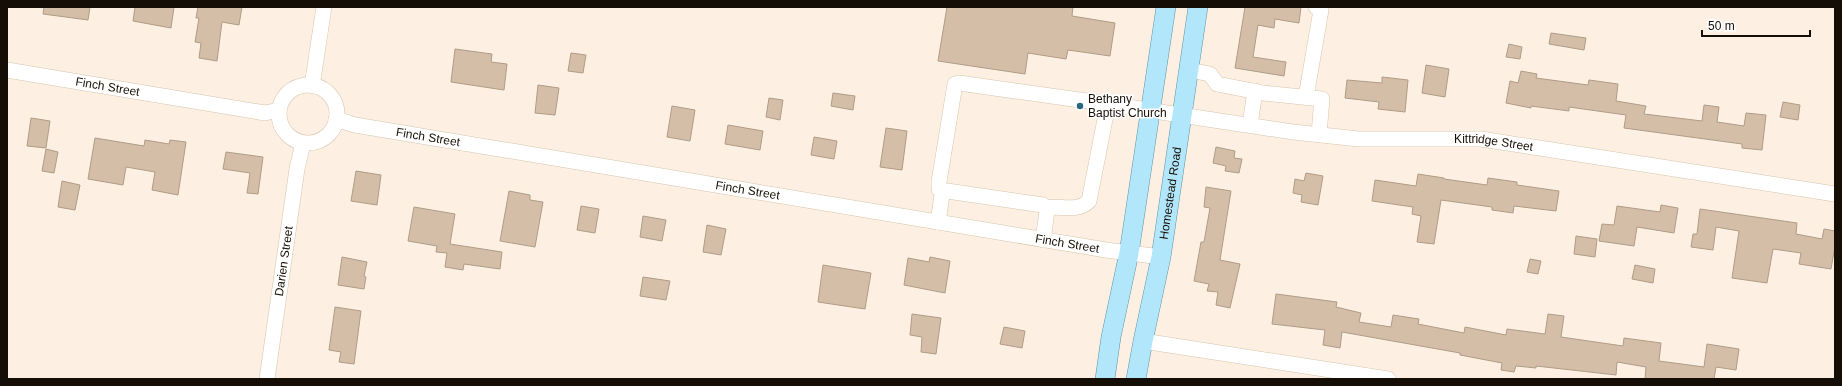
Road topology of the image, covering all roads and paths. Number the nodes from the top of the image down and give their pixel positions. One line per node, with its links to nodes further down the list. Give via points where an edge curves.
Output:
1 (324, 7): 7 (street)
2 (1166, 7): 11 (main road)
3 (1198, 7): 6 (main road, Homestead Road)
4 (1316, 7): 9 (street, via 1321,10)
5 (7, 70): 12 (street, Finch Street, via 265,112)
6 (1189, 70): 8 (street, via 1210,74 1217,84); 13 (main road, Homestead Road)
7 (312, 86): 12 (street, via 303,86 287,94); 14 (street, via 321,89 334,101)
8 (1255, 91): 9 (street); 15 (street)
9 (1306, 97): 16 (street, via 1322,98)
10 (1108, 104): 11 (street, Kittridge Street); 18 (street, Kittridge Street, via 959,82 955,84 939,182 939,188); 20 (street, via 1089,201 1073,208)
11 (1151, 109): 13 (street, Kittridge Street); 23 (main road)
12 (279, 110): 17 (street, via 279,119 287,135)
13 (1182, 114): 15 (street, Kittridge Street); 24 (main road, Homestead Road)
14 (336, 119): 17 (street, via 334,128 328,135 312,143); 21 (street, Finch Street, via 355,125)
15 (1250, 125): 16 (street, Kittridge Street)
16 (1319, 134): 19 (street, Kittridge Street, via 1360,139 1481,140)
17 (303, 143): 26 (street, Darien Street, via 297,169)
18 (943, 192): 20 (street, via 1043,205); 21 (street)
19 (1835, 194)
20 (1046, 208): 22 (street)
21 (938, 222): 22 (street, Finch Street)
22 (1043, 240): 23 (street, Finch Street)
23 (1129, 253): 24 (street, Finch Street); 27 (main road)
24 (1160, 257): 25 (main road, Homestead Road)
25 (1142, 341): 28 (main road, Homestead Road); 29 (street)
26 (267, 379)
27 (1105, 379)
28 (1136, 379)
29 (1388, 379)

